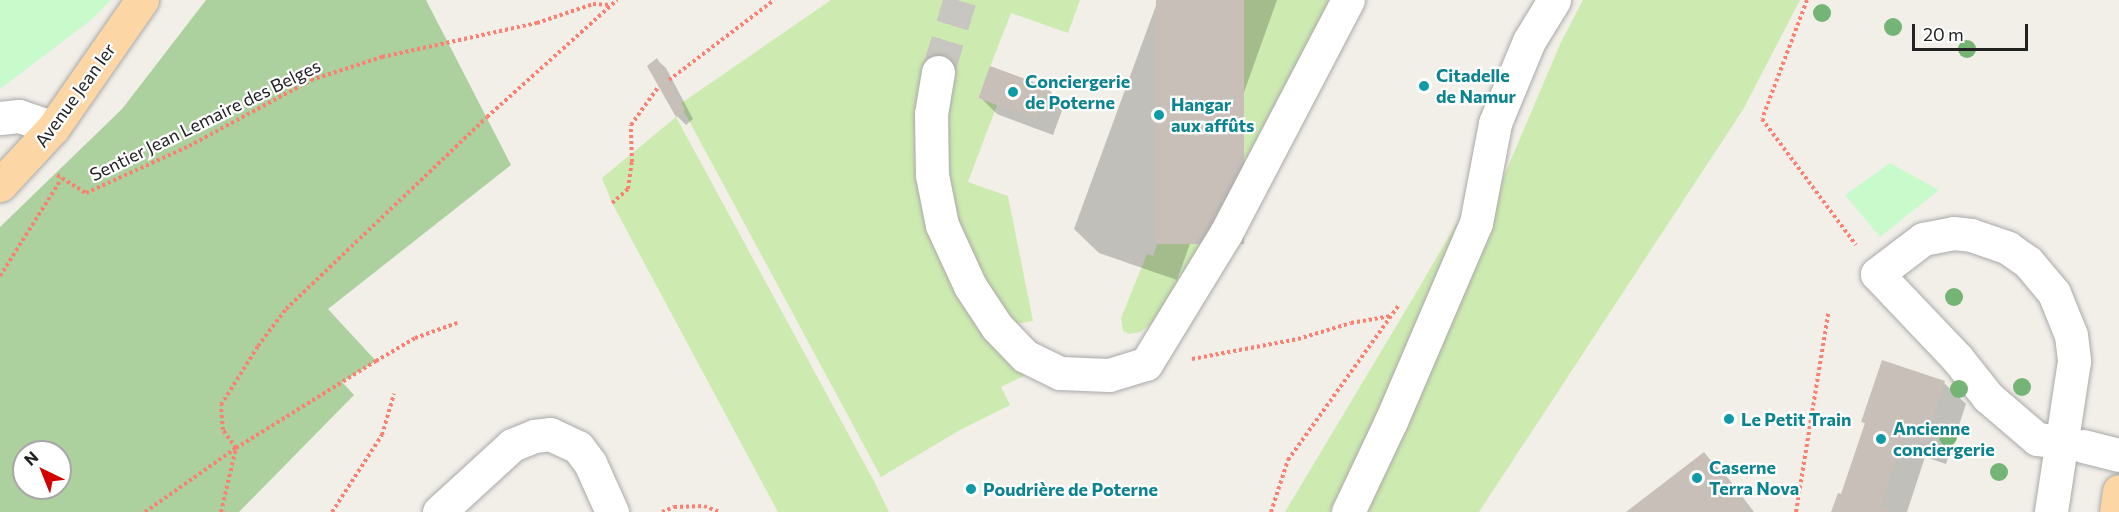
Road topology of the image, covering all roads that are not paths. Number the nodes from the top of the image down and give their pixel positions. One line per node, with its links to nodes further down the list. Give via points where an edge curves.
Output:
1 (142, 0): 6 (main road, Avenue Jean Ier)
2 (1348, 0): 4 (street, via 1226,233 1146,364 1109,375 1060,373 1025,356 990,317 958,264 938,206 931,163)
3 (1554, 0): 14 (street, via 1529,41 1496,123 1476,223)
4 (938, 72)
5 (0, 118): 6 (street, via 19,116)
6 (53, 128): 7 (main road, Avenue Jean Ier)
7 (0, 185)
8 (2046, 440): 15 (street, via 2037,439 1989,398 1878,274 1923,239 1953,233 2008,248 2028,262 2054,293 2071,335 2074,362)
9 (2083, 446): 10 (street)
10 (2119, 455)
11 (2119, 491): 16 (main road)
12 (439, 512): 13 (street, via 512,445 550,434 578,447 590,463)
13 (612, 512)
14 (1348, 512)
15 (2051, 512)
16 (2116, 512)

